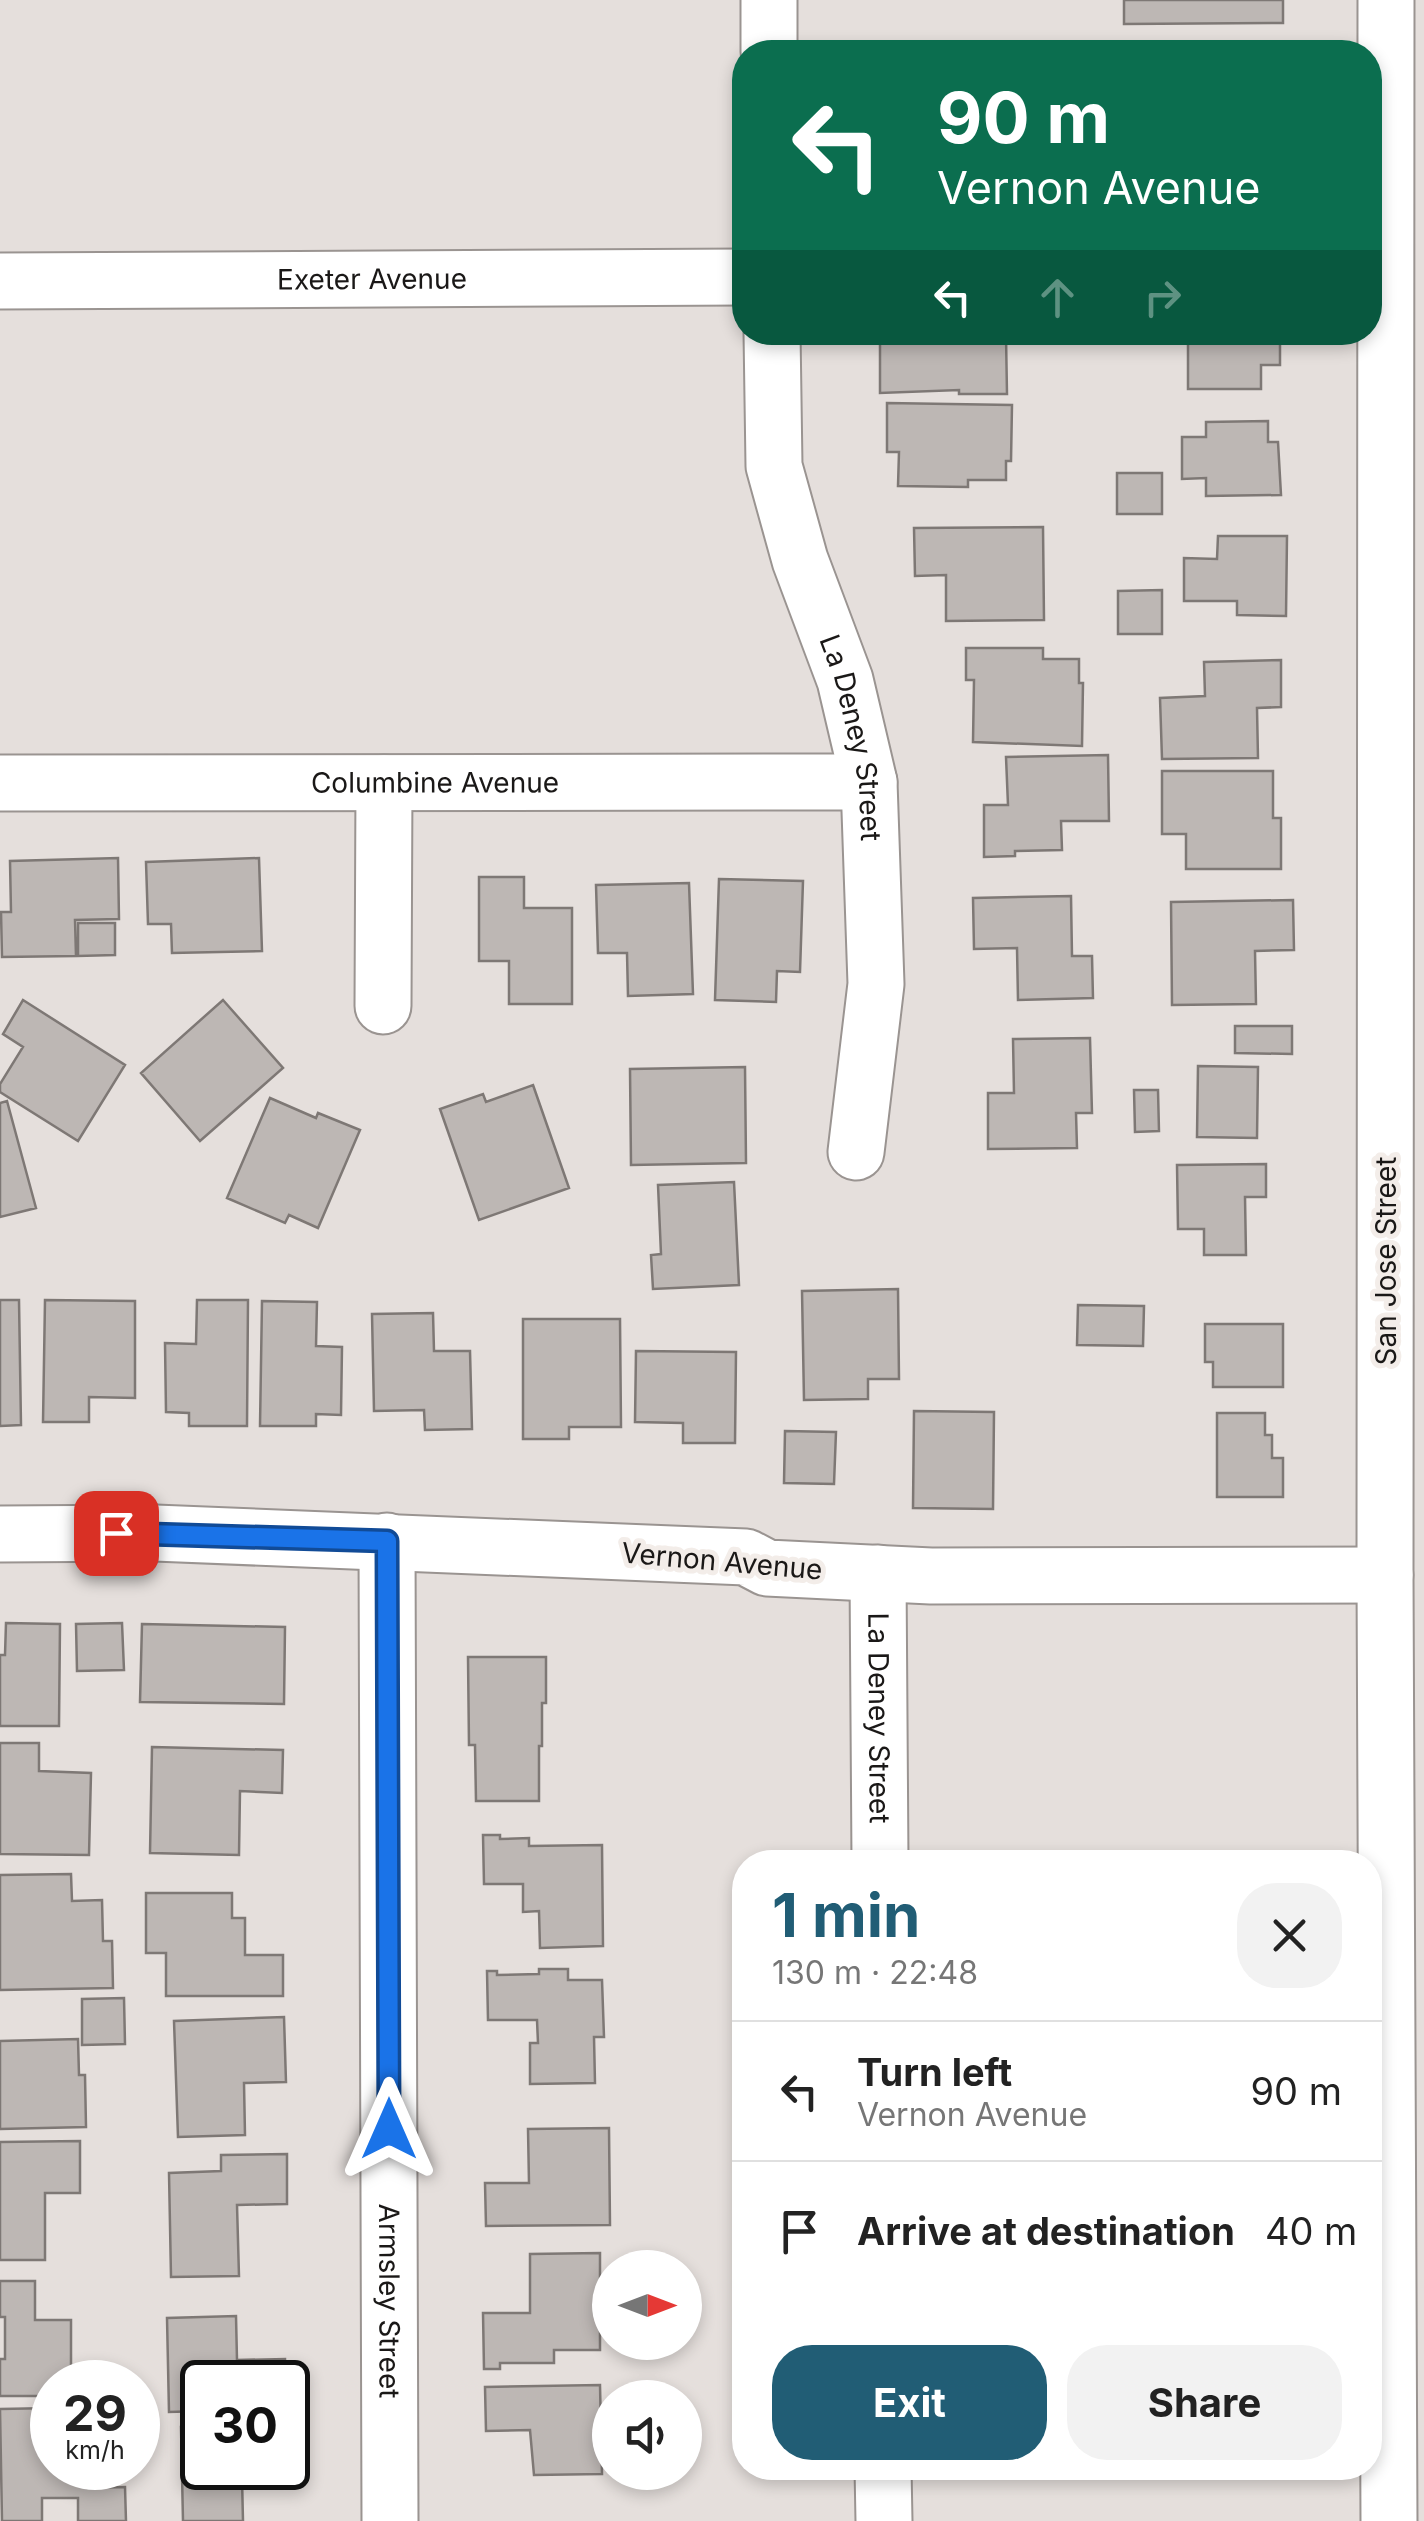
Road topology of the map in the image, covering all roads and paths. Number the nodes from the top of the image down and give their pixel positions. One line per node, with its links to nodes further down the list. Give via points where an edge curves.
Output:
1 (769, 0): 3 (street)
2 (1386, 0): 11 (street, San Jose Street)
3 (770, 40)
4 (732, 277): 5 (street, Exeter Avenue)
5 (0, 280)
6 (772, 345): 7 (street, La Deney Street, via 774,466 845,680)
7 (869, 782): 9 (street, Columbine Avenue); 12 (street, La Deney Street, via 876,984)
8 (0, 783): 9 (street, Columbine Avenue)
9 (384, 784): 10 (street)
10 (383, 1006)
11 (1405, 1141): 16 (street, San Jose Street)
12 (856, 1152)
13 (0, 1534): 14 (street, Vernon Avenue)
14 (387, 1541): 15 (street, Vernon Avenue, via 746,1557 767,1568); 19 (street, Armsley Street)
15 (878, 1573): 16 (street, Vernon Avenue); 17 (street, La Deney Street)
16 (1384, 1575): 21 (street, San Jose Street)
17 (880, 1850)
18 (883, 2480): 20 (street)
19 (390, 2521)
20 (884, 2521)
21 (1390, 2521)

